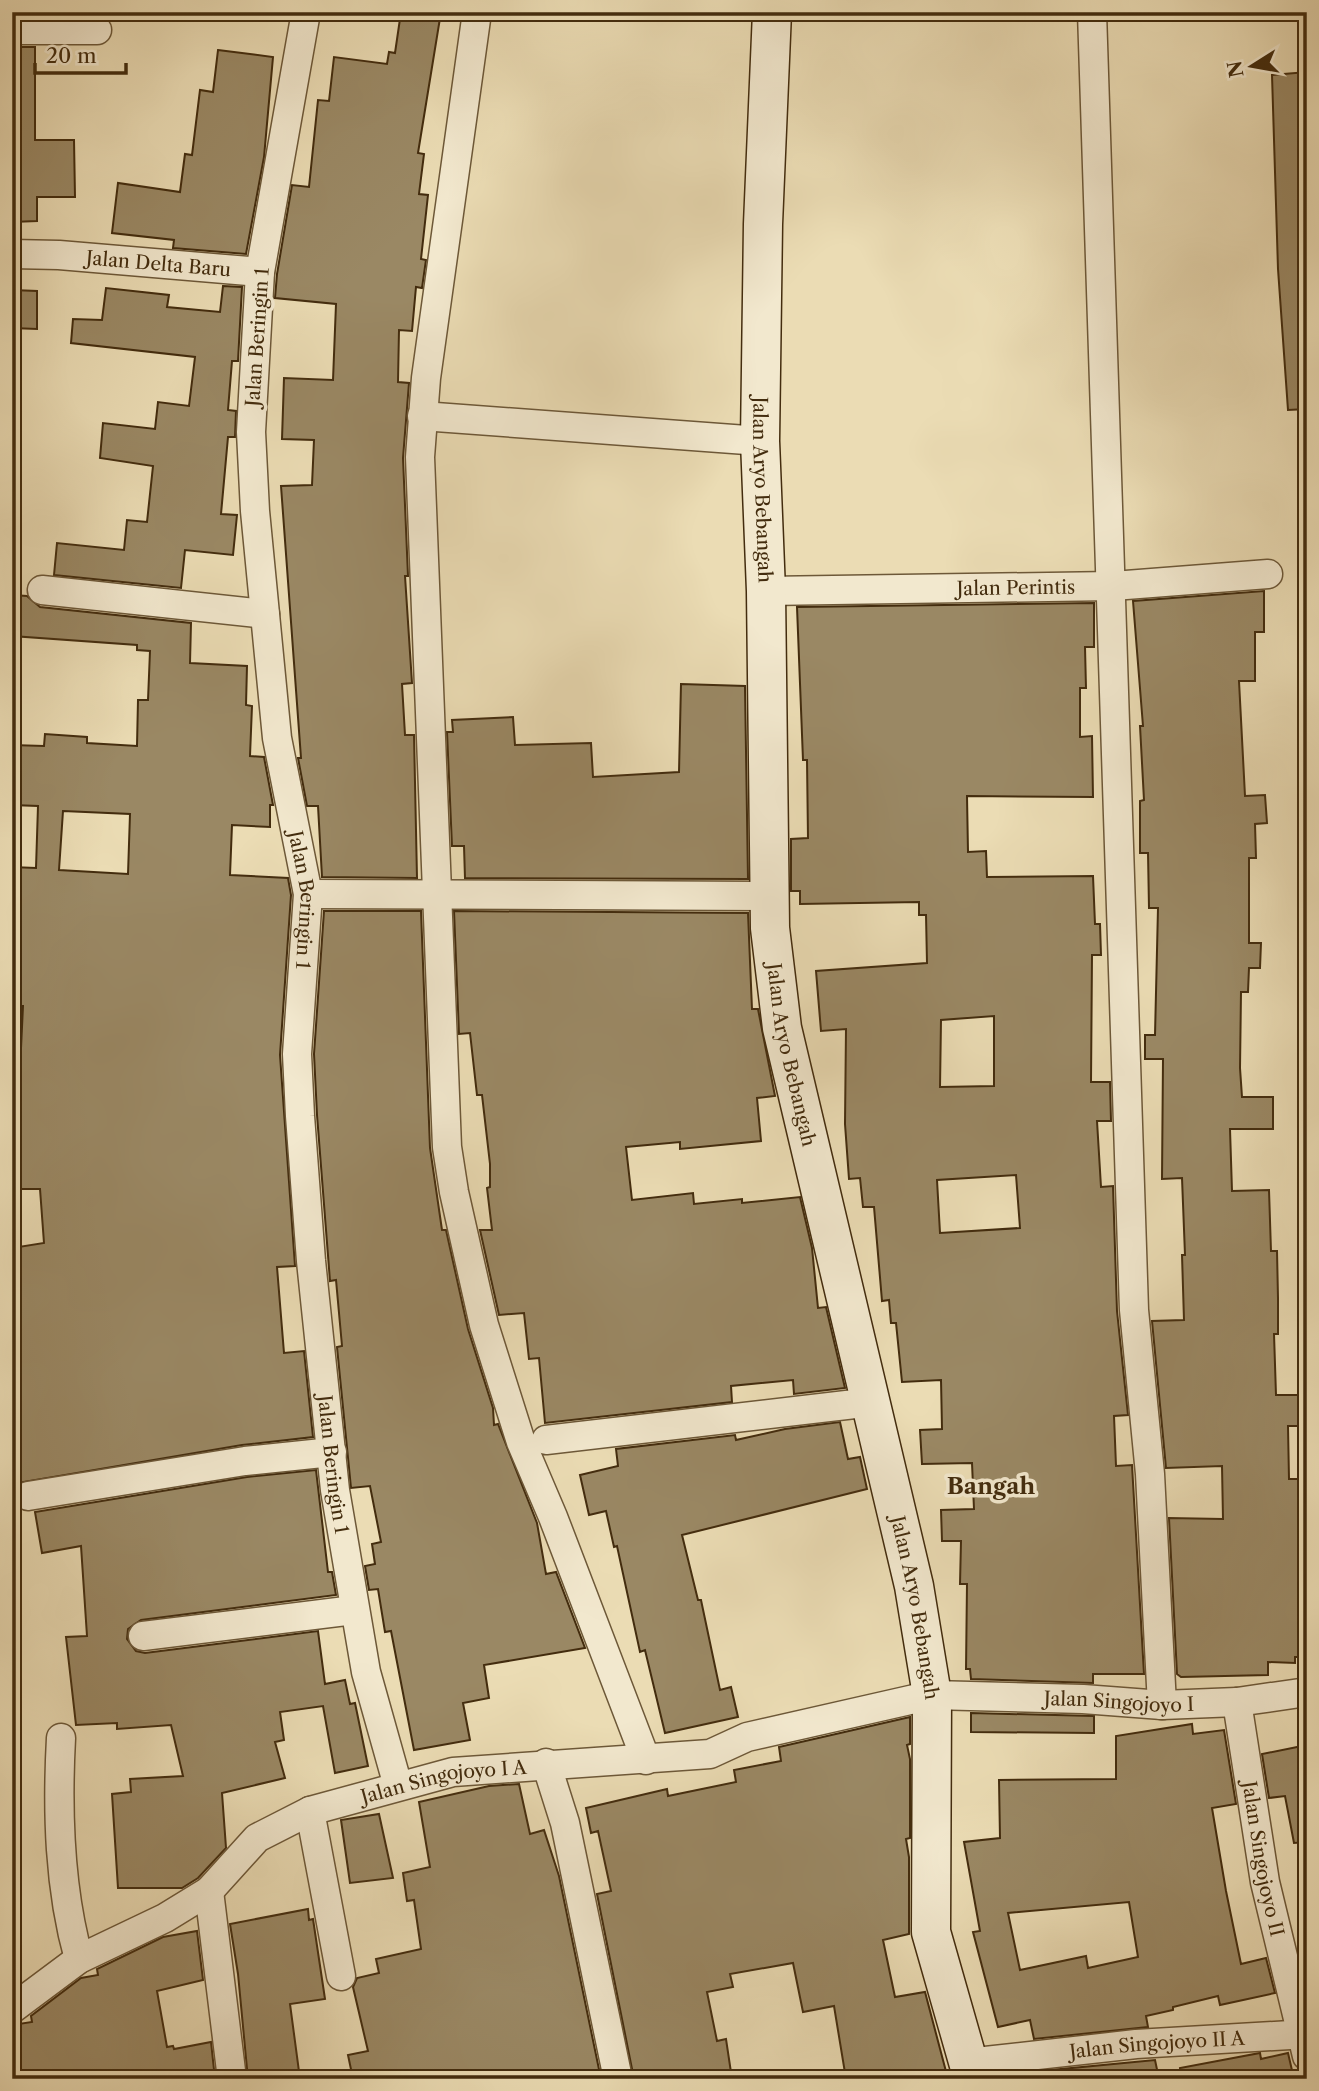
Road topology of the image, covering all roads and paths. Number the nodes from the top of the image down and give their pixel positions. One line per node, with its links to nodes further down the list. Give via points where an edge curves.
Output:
1 (306, 12): 8 (street, Jalan Beringin 1)
2 (478, 12): 9 (street)
3 (772, 12): 10 (street, Jalan Aryo Bebangah)
4 (1092, 12): 12 (street, via 1106,492)
5 (12, 30): 6 (street)
6 (97, 30)
7 (12, 254): 8 (street, Jalan Delta Baru)
8 (260, 272): 15 (street, Jalan Beringin 1, via 251,432)
9 (422, 416): 10 (street); 16 (street, via 420,520)
10 (760, 441): 14 (street, Jalan Aryo Bebangah)
11 (1268, 574): 12 (street, Jalan Perintis)
12 (1113, 586): 14 (street, Jalan Perintis); 28 (street, via 1134,1310 1150,1474)
13 (42, 590): 15 (street)
14 (766, 591): 18 (street, Jalan Aryo Bebangah)
15 (265, 614): 17 (street, Jalan Beringin 1, via 277,738)
16 (436, 893): 17 (street); 18 (street); 30 (street, via 447,1147 484,1325 521,1442)
17 (308, 894): 21 (street, Jalan Beringin 1, via 297,1054 311,1261)
18 (770, 896): 19 (street, Jalan Aryo Bebangah, via 774,979 782,1028)
19 (872, 1402): 20 (street); 26 (street, Jalan Aryo Bebangah, via 903,1532)
20 (546, 1440)
21 (332, 1452): 22 (street, via 245,1461); 23 (street, Jalan Beringin 1)
22 (29, 1496)
23 (354, 1610): 24 (street); 32 (street, Jalan Beringin 1)
24 (143, 1636)
25 (1307, 1692): 27 (street, Jalan Singojoyo I)
26 (932, 1695): 28 (street, Jalan Singojoyo I); 30 (street, Jalan Singojoyo I A, via 747,1737 710,1754); 39 (street, Jalan Aryo Bebangah, via 931,1932)
27 (1237, 1702): 28 (street, Jalan Singojoyo I); 38 (street, Jalan Singojoyo II, via 1265,1882)
28 (1162, 1704)
29 (61, 1738): 35 (street, via 66,1913)
30 (646, 1760): 31 (street, Jalan Singojoyo I A)
31 (547, 1763): 32 (street, Jalan Singojoyo I A, via 453,1772); 41 (street, via 565,1823)
32 (398, 1786): 33 (street, Jalan Singojoyo I A)
33 (310, 1811): 34 (street, Jalan Singojoyo I A, via 257,1838); 36 (street)
34 (209, 1891): 35 (street, Jalan Singojoyo I A); 40 (street)
35 (79, 1959): 37 (street, Jalan Singojoyo I A)
36 (341, 1976)
37 (12, 2009)
38 (1305, 2041): 39 (street, Jalan Singojoyo II A, via 1136,2044)
39 (970, 2071)
40 (232, 2079)
41 (618, 2079)

